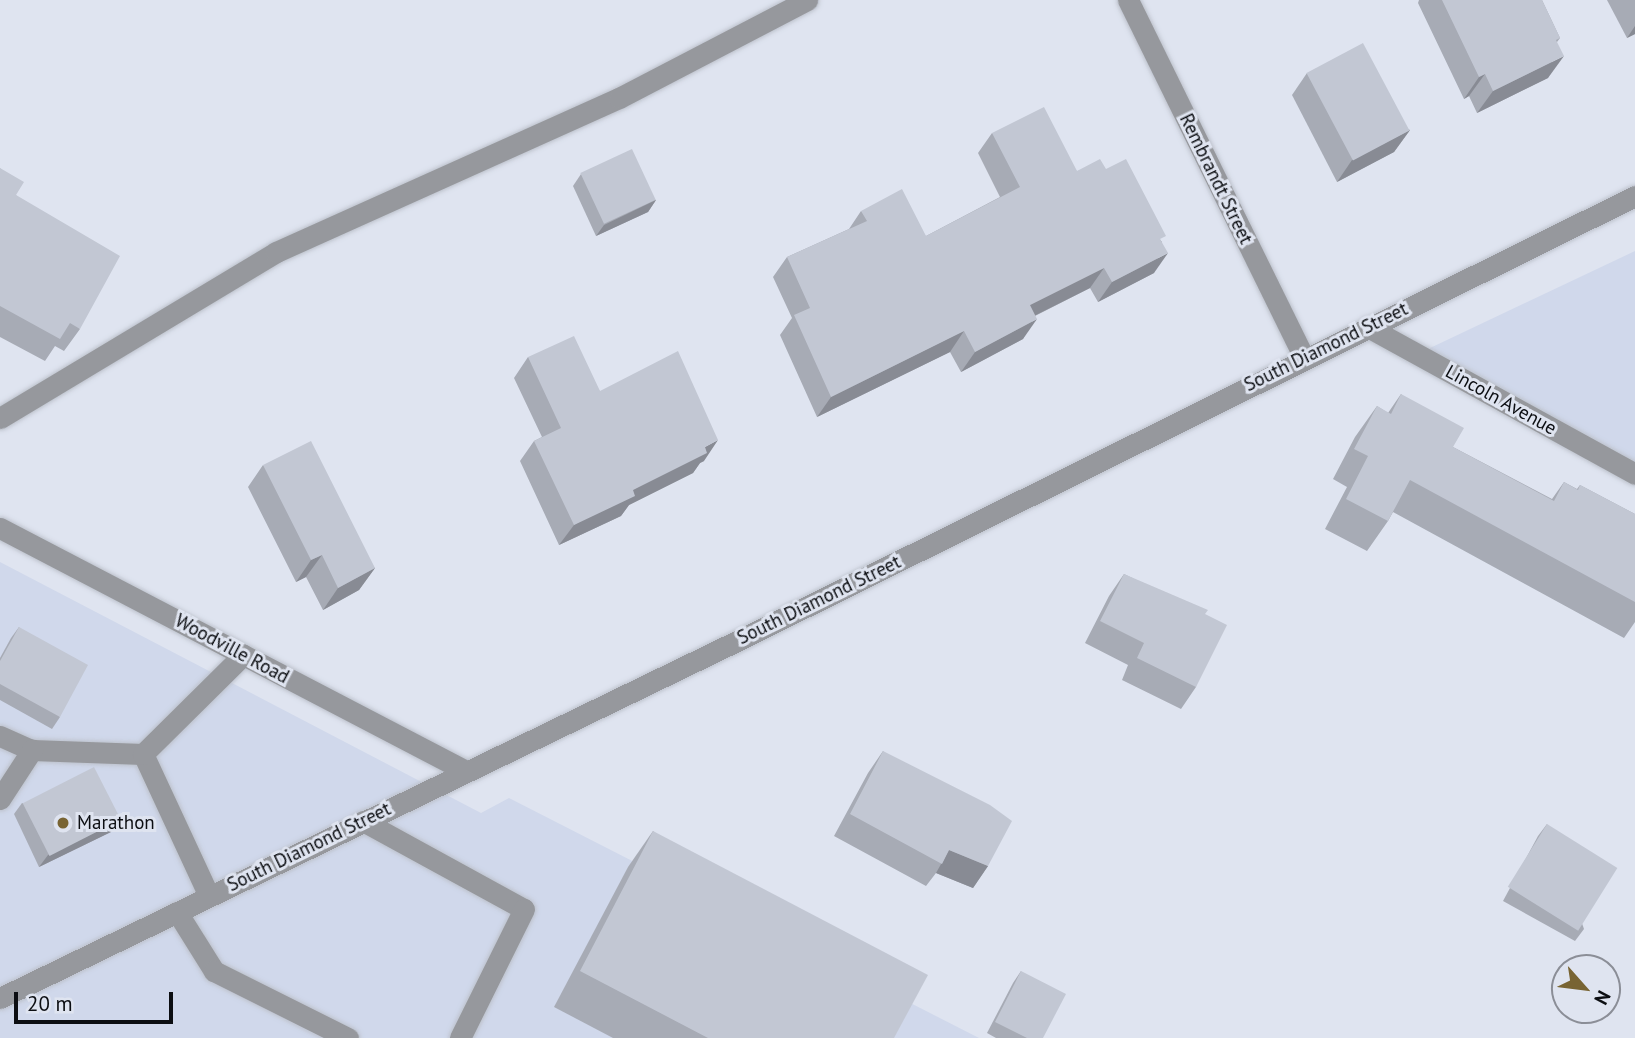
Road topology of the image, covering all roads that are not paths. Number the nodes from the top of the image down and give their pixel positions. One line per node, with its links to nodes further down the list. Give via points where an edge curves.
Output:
1 (807, 0): 6 (street, via 619,98 276,252)
2 (1128, 0): 5 (street, Rembrandt Street)
3 (1635, 196): 4 (street, South Diamond Street)
4 (1368, 327): 5 (street, South Diamond Street); 7 (street, Lincoln Avenue)
5 (1304, 358): 13 (street, South Diamond Street, via 745,637)
6 (0, 418)
7 (1635, 474)
8 (0, 528): 9 (street, Woodville Road)
9 (243, 655): 12 (street); 13 (street, Woodville Road)
10 (0, 736): 11 (street)
11 (32, 750): 12 (street); 14 (street)
12 (143, 754): 16 (street)
13 (464, 771): 15 (street, South Diamond Street)
14 (0, 799)
15 (363, 821): 16 (street, South Diamond Street); 20 (street, via 524,909)
16 (209, 897): 17 (street, South Diamond Street)
17 (177, 912): 18 (street, South Diamond Street); 19 (street, via 214,971)
18 (0, 998)
19 (348, 1038)
20 (460, 1038)

